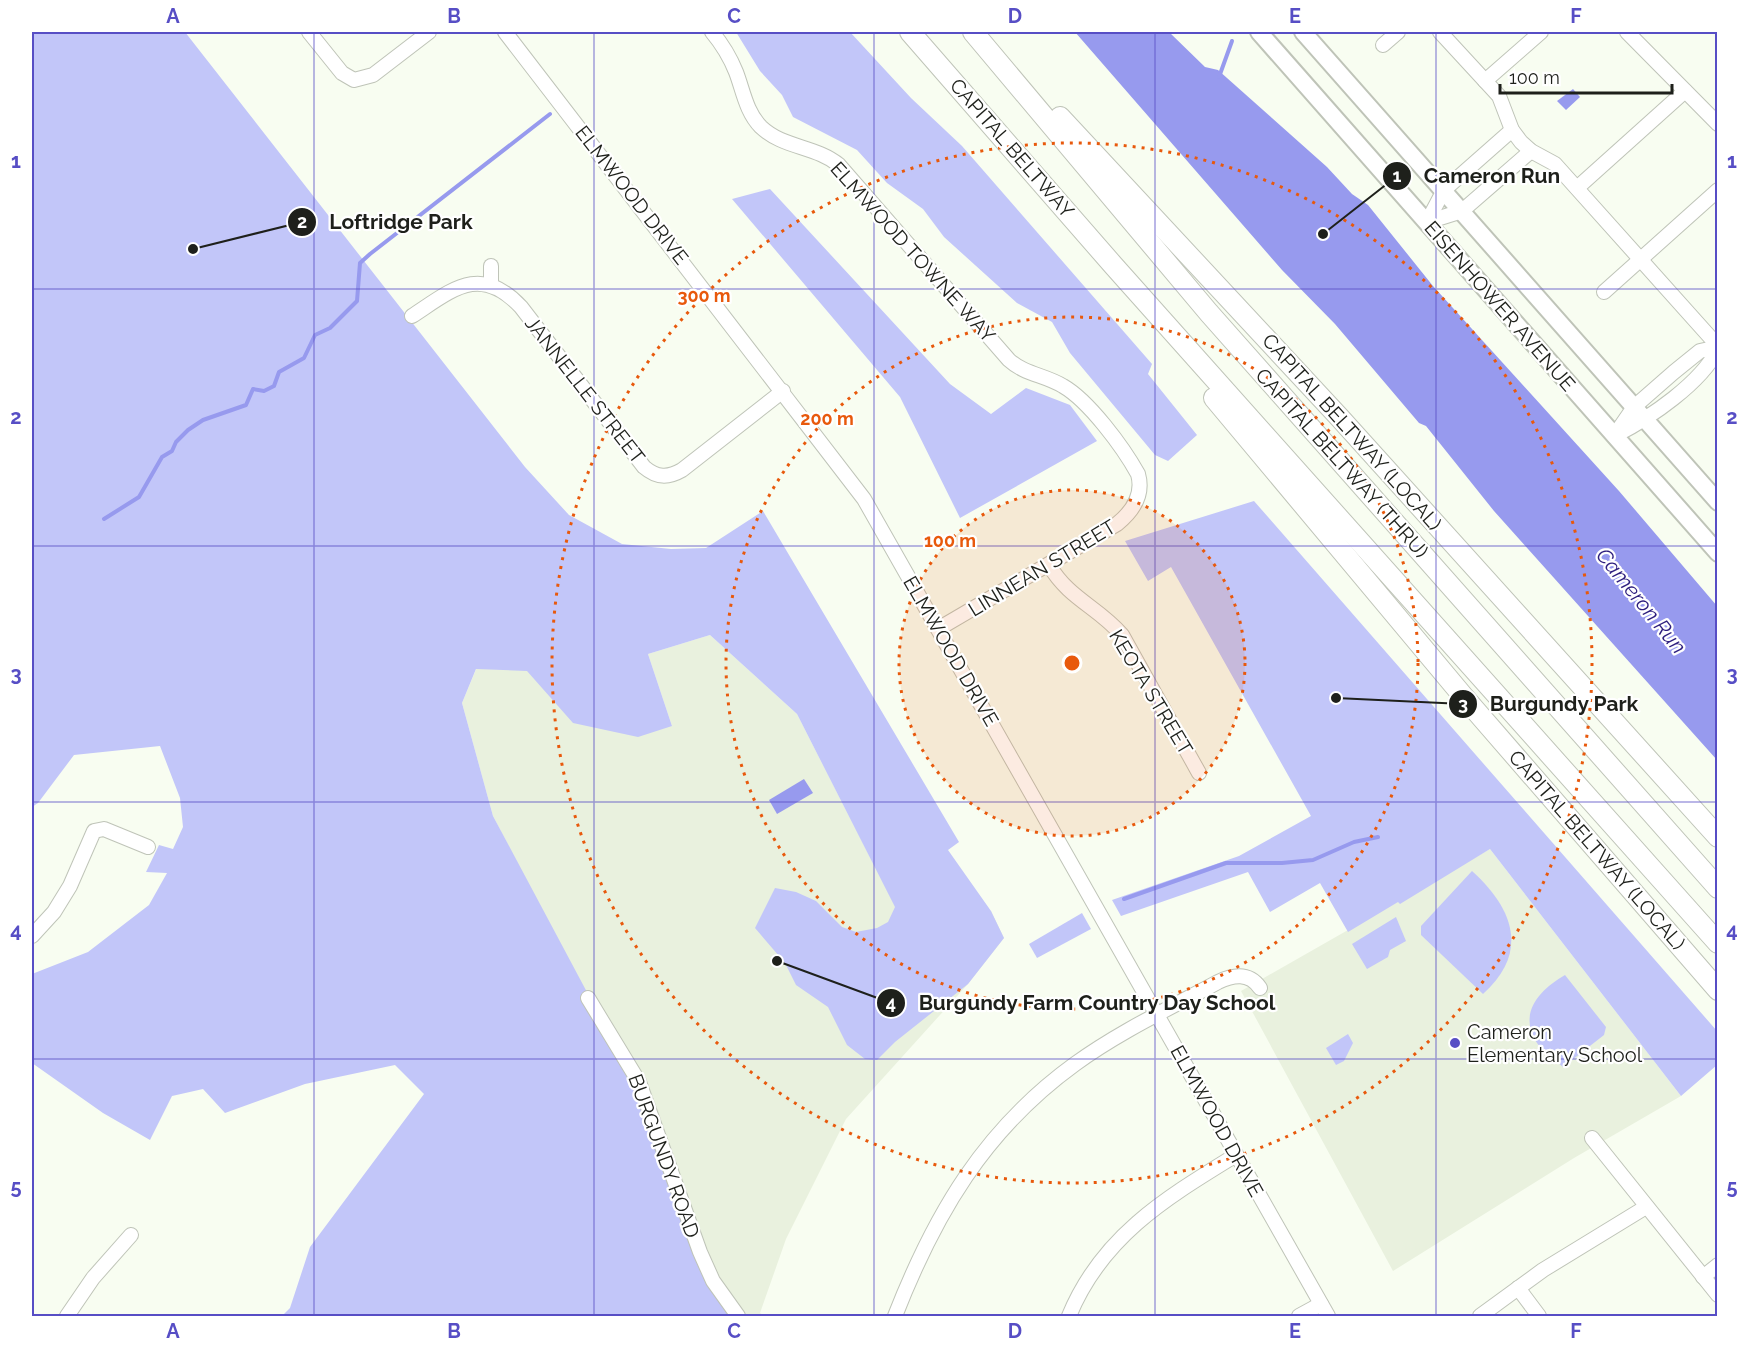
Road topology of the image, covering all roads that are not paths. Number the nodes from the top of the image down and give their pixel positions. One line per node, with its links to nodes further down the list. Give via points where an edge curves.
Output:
1 (309, 32): 2 (street, via 342,73 362,80)
2 (429, 32)
3 (505, 32): 32 (street, ELMWOOD DRIVE)
4 (712, 32): 36 (street, ELMWOOD TOWNE WAY, via 731,59 748,108 759,125 776,138 817,150 839,165 1009,360 1076,395)
5 (910, 32): 26 (highway, CAPITAL BELTWAY)
6 (973, 32): 44 (highway, CAPITAL BELTWAY (THRU), via 1209,313)
7 (981, 32): 42 (highway, CAPITAL BELTWAY (LOCAL), via 1332,410)
8 (1259, 32): 24 (main road, EISENHOWER AVENUE)
9 (1303, 32): 21 (main road, EISENHOWER AVENUE)
10 (1398, 32): 14 (street)
11 (1440, 32): 15 (street)
12 (1540, 32): 15 (street)
13 (1627, 32): 16 (street)
14 (1383, 45)
15 (1485, 81): 18 (street, via 1499,96)
16 (1685, 91): 17 (street); 20 (street)
17 (1718, 124)
18 (1512, 130): 19 (street); 21 (street)
19 (1531, 151): 20 (street, via 1555,164); 23 (street)
20 (1577, 188): 25 (street)
21 (1444, 190): 23 (main road, EISENHOWER AVENUE); 24 (street)
22 (1718, 190): 25 (street)
23 (1462, 211): 24 (street); 33 (main road, EISENHOWER AVENUE)
24 (1426, 222): 35 (main road, EISENHOWER AVENUE)
25 (1640, 260): 29 (street); 31 (street)
26 (1113, 265): 46 (highway, CAPITAL BELTWAY (THRU)); 48 (highway, CAPITAL BELTWAY (LOCAL), via 1228,415 1471,705)
27 (491, 266): 28 (street)
28 (491, 284): 30 (street, via 466,284); 32 (street, JANNELLE STREET, via 521,307 644,467 658,475 674,475 682,470)
29 (1604, 292)
30 (412, 316)
31 (1718, 347): 33 (street, via 1700,351); 34 (street, via 1710,363)
32 (783, 391): 40 (street, ELMWOOD DRIVE, via 864,498)
33 (1634, 407): 34 (main road, EISENHOWER AVENUE); 35 (street)
34 (1646, 420): 35 (street); 37 (main road, EISENHOWER AVENUE)
35 (1614, 436): 38 (main road, EISENHOWER AVENUE)
36 (1133, 465): 39 (street, LINNEAN STREET, via 1141,483 1140,492 1125,517)
37 (1718, 502)
38 (1718, 553)
39 (1049, 565): 40 (street, LINNEAN STREET); 41 (street, KEOTA STREET, via 1063,586 1122,635)
40 (938, 629): 50 (street, ELMWOOD DRIVE)
41 (1199, 773)
42 (1718, 837)
43 (148, 847): 45 (street, via 104,829 94,831 70,886)
44 (1718, 888)
45 (32, 936)
46 (1718, 943)
47 (1260, 988): 50 (street, via 1246,976 1231,976)
48 (1718, 990)
49 (588, 998): 61 (street, BURGUNDY ROAD, via 639,1082 700,1252 713,1281)
50 (1158, 1015): 52 (street, ELMWOOD DRIVE); 62 (street, via 1076,1064 1034,1097 996,1135 951,1196 925,1245)
51 (1592, 1138): 53 (street)
52 (1236, 1155): 59 (street, ELMWOOD DRIVE); 63 (street, via 1179,1188 1125,1232 1097,1268)
53 (1647, 1207): 56 (street); 57 (street)
54 (131, 1235): 60 (street, via 93,1278)
55 (1718, 1265): 56 (street)
56 (1703, 1277): 58 (street)
57 (1518, 1288): 65 (street); 66 (street)
58 (1718, 1294)
59 (1324, 1310): 64 (street)
60 (67, 1317)
61 (738, 1317)
62 (895, 1317)
63 (1069, 1317)
64 (1299, 1317)
65 (1480, 1317)
66 (1539, 1317)

